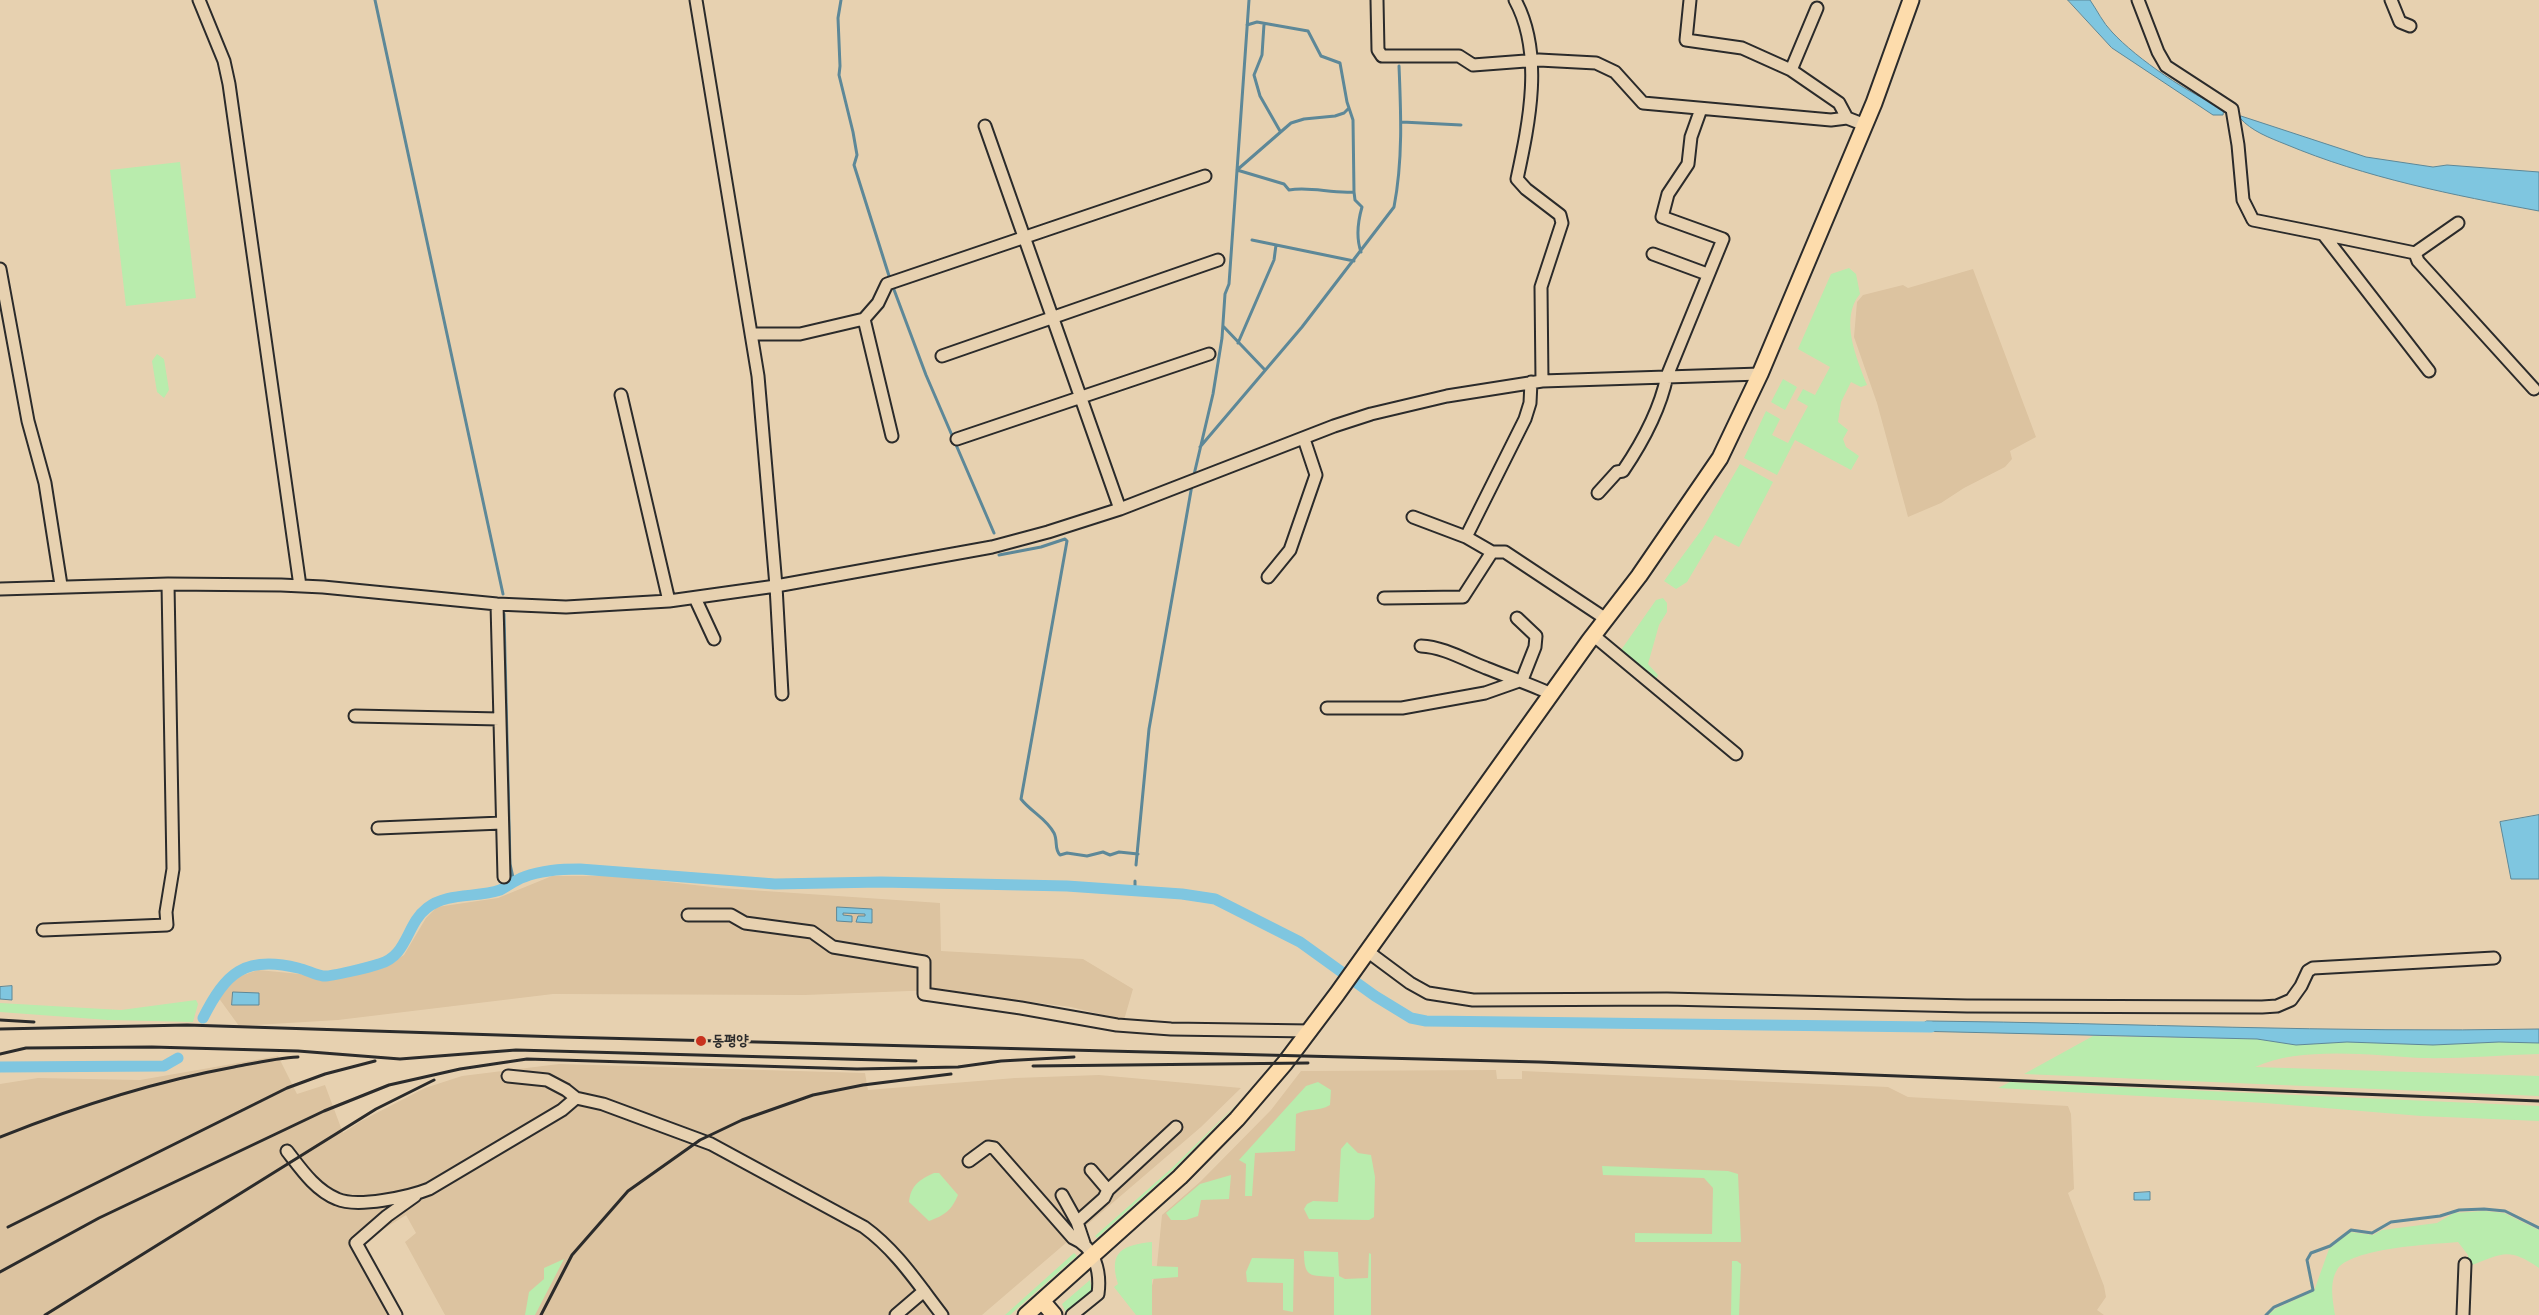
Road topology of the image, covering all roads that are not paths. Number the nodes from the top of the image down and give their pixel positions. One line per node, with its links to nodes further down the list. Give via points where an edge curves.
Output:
1 (199, 0): 49 (street, via 224,61 229,84)
2 (696, 0): 28 (street)
3 (1377, 0): 11 (street, via 1378,50 1382,56 1459,56 1473,65)
4 (1515, 0): 11 (street, via 1527,25)
5 (1690, 0): 12 (street, via 1686,40 1742,48)
6 (1911, 0): 15 (main road)
7 (2138, 0): 19 (street, via 2166,66 2232,109 2242,200 2253,220)
8 (2391, 0): 10 (street, via 2400,22)
9 (1817, 8): 12 (street)
10 (2410, 26)
11 (1530, 61): 13 (street, via 1596,63 1615,72 1643,103); 34 (street, via 1531,97 1517,179 1560,215 1562,223 1541,287)
12 (1791, 70): 14 (street, via 1840,103)
13 (1700, 108): 14 (street, via 1831,120); 25 (street, via 1691,137 1688,164 1668,194 1662,217 1723,239)
14 (1847, 118): 15 (street)
15 (1865, 125): 32 (main road)
16 (985, 126): 20 (street)
17 (1205, 176): 20 (street)
18 (2458, 223): 22 (street)
19 (2323, 234): 22 (street); 31 (street)
20 (1024, 238): 26 (street); 27 (street, via 887,284 878,303)
21 (1653, 254): 25 (street)
22 (2415, 254): 35 (street, via 2418,262 2453,302)
23 (1218, 260): 26 (street)
24 (0, 269): 48 (street, via 28,421 45,483)
25 (1707, 274): 33 (street)
26 (1053, 318): 30 (street); 37 (street)
27 (864, 319): 28 (street, via 800,334); 38 (street)
28 (752, 334): 50 (street)
29 (1209, 354): 37 (street)
30 (942, 356)
31 (2429, 371)
32 (1760, 374): 33 (street); 57 (main road, via 1720,458)
33 (1667, 376): 34 (street); 41 (street, via 1663,396 1639,447 1622,471 1617,472)
34 (1536, 382): 40 (street, via 1405,405 1352,420); 44 (street, via 1526,419)
35 (2534, 389)
36 (621, 396): 54 (street)
37 (1081, 398): 39 (street); 42 (street)
38 (892, 436)
39 (957, 439)
40 (1304, 439): 42 (street); 46 (street, via 1316,475 1290,550)
41 (1598, 493)
42 (1120, 509): 50 (street, via 992,547)
43 (1413, 517): 44 (street)
44 (1466, 537): 45 (street)
45 (1492, 552): 53 (street, via 1463,597); 57 (street, via 1505,552)
46 (1268, 577)
47 (168, 584): 48 (street); 49 (street); 72 (street, via 173,869 166,925)
48 (61, 585): 51 (street)
49 (300, 586): 55 (street)
50 (776, 586): 52 (street); 62 (street)
51 (0, 589)
52 (695, 598): 54 (street); 59 (street)
53 (1384, 598)
54 (669, 601): 55 (street, via 566,607)
55 (497, 604): 66 (street)
56 (1517, 618): 61 (street, via 1536,636 1536,647)
57 (1606, 619): 58 (main road)
58 (1593, 635): 63 (main road); 67 (street)
59 (714, 639)
60 (1421, 646): 61 (street, via 1435,646)
61 (1522, 680): 63 (street); 64 (street, via 1484,693 1402,708)
62 (782, 694)
63 (1551, 694): 73 (main road)
64 (1327, 708)
65 (355, 716): 66 (street)
66 (500, 719): 68 (street)
67 (1736, 754)
68 (502, 823): 69 (street); 70 (street)
69 (378, 828)
70 (504, 876)
71 (688, 915): 75 (street, via 731,915 745,924 812,932 833,947 924,962 924,994 1117,1026)
72 (43, 930)
73 (1363, 957): 74 (street, via 1428,993 1474,1000 2204,1007 2283,1004 2297,994 2308,971 2313,968); 75 (main road)
74 (2494, 958)
75 (1311, 1031): 87 (main road, via 1216,1142)
76 (508, 1076): 77 (street, via 547,1080)
77 (576, 1098): 83 (street, via 562,1110); 89 (street, via 603,1104 711,1144 864,1227 880,1238)
78 (1176, 1126): 82 (street)
79 (287, 1151): 83 (street, via 310,1181 345,1202 374,1201)
80 (968, 1161): 86 (street, via 988,1147 994,1148 1073,1238)
81 (1091, 1170): 82 (street)
82 (1108, 1190): 85 (street, via 1104,1198)
83 (419, 1193): 91 (street, via 356,1243)
84 (1062, 1195): 85 (street)
85 (1077, 1222): 86 (street)
86 (1084, 1243): 87 (street)
87 (1093, 1256): 90 (main road); 96 (street, via 1100,1278 1098,1294)
88 (2465, 1264): 97 (street)
89 (924, 1292): 92 (street); 93 (street)
90 (1042, 1301): 94 (main road); 95 (main road)
91 (396, 1315)
92 (896, 1315)
93 (942, 1315)
94 (1026, 1315)
95 (1054, 1315)
96 (1072, 1315)
97 (2463, 1315)

